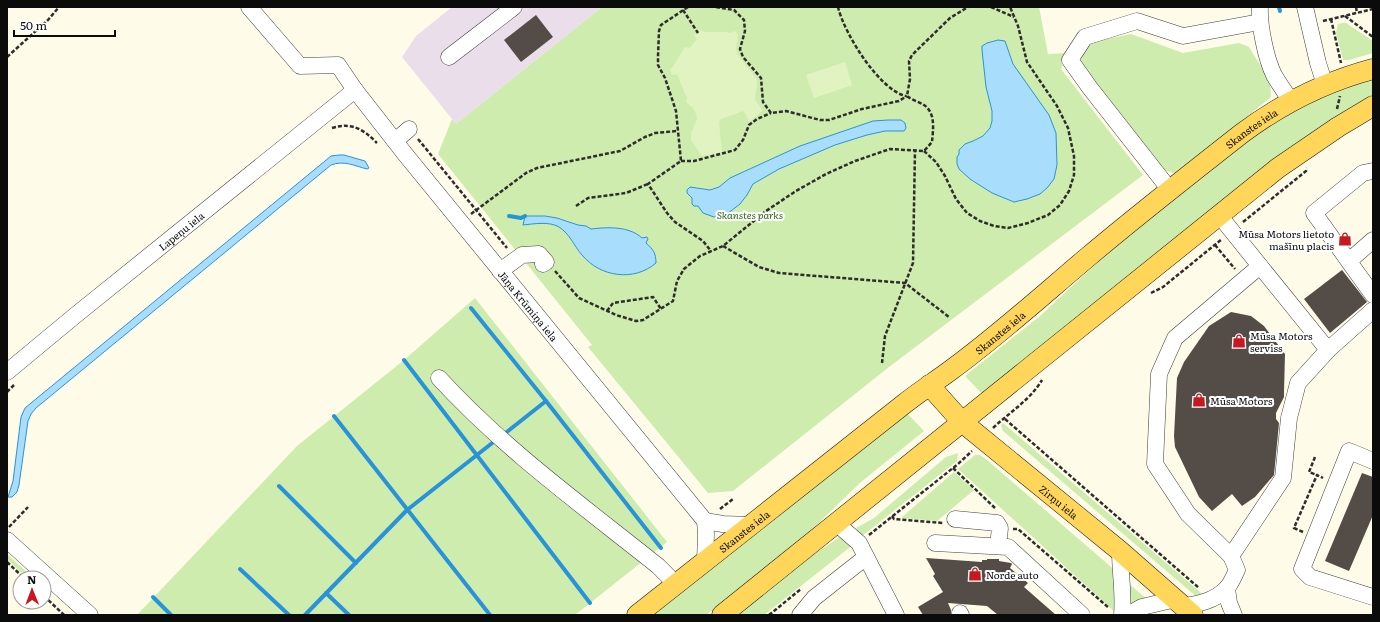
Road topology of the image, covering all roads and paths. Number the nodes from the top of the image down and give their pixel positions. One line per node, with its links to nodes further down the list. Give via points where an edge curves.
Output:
1 (59, 7): 22 (path)
2 (249, 7): 26 (street, Jāņa Krūmiņa iela, via 300,66 338,65)
3 (514, 7): 23 (street)
4 (688, 7): 14 (path)
5 (716, 7): 30 (path, via 734,10 744,20 745,31 740,50 762,78 763,102)
6 (838, 7): 27 (path, via 841,18 864,61 898,94)
7 (968, 7): 12 (path)
8 (991, 7): 19 (path)
9 (1010, 7): 19 (path)
10 (1305, 7): 25 (street, via 1318,63)
11 (1356, 7): 15 (path)
12 (962, 8): 27 (path, via 908,61 910,79)
13 (1373, 9): 15 (path)
14 (683, 10): 20 (path); 34 (path, via 661,26 659,31 658,65 676,111)
15 (1358, 13): 18 (path)
16 (1136, 14): 17 (street, via 1183,36); 42 (street, via 1085,37 1070,60)
17 (1260, 14): 28 (street, via 1269,63)
18 (1345, 16): 21 (path); 25 (path, via 1330,19 1342,65)
19 (1014, 17): 37 (path, via 1027,62 1057,106 1068,128 1074,156 1074,175 1069,191 1060,205 1035,221 1008,228 980,221 963,208 946,176)
20 (698, 33)
21 (1373, 37)
22 (7, 57)
23 (449, 57)
24 (1373, 69): 25 (main road, Skanstes iela)
25 (1334, 82): 28 (main road, Skanstes iela); 31 (path)
26 (355, 90): 35 (street, Jāņa Krūmiņa iela); 66 (street, Lapeņu iela, via 83,309)
27 (907, 96): 30 (path, via 899,101 829,120 786,112); 37 (path, via 925,106 931,113 932,142)
28 (1291, 101): 42 (main road, Skanstes iela, via 1262,118)
29 (1373, 106): 31 (main road)
30 (770, 113): 38 (path, via 749,125 743,140 735,150 699,160)
31 (1338, 126): 45 (main road, via 1278,168)
32 (331, 128): 35 (path, via 351,126)
33 (410, 129): 35 (street); 44 (path)
34 (677, 131): 38 (path); 44 (path, via 655,133 620,151 537,168 526,173)
35 (388, 145): 55 (street, Jāņa Krūmiņa iela)
36 (915, 150): 37 (path); 49 (path, via 890,149 826,174 766,210); 57 (path, via 913,263)
37 (924, 151)
38 (681, 161): 41 (path)
39 (1308, 166): 46 (path, via 1306,171)
40 (1373, 171): 52 (street, via 1363,173 1314,213)
41 (648, 184): 43 (path, via 626,194 588,198); 50 (path, via 675,222 703,241)
42 (1170, 190): 69 (main road, Skanstes iela, via 1004,328)
43 (576, 206)
44 (476, 210): 51 (path)
45 (1219, 215): 46 (street); 72 (main road)
46 (1232, 231): 48 (path); 54 (street)
47 (1373, 240): 52 (street)
48 (1215, 245): 56 (path); 58 (path, via 1163,287)
49 (723, 246): 50 (path); 57 (path, via 759,267 779,273)
50 (711, 251): 60 (path, via 684,269 677,281 673,301)
51 (516, 259): 53 (street, via 522,255 539,254); 55 (street)
52 (1349, 261): 59 (street)
53 (544, 263): 62 (path, via 579,298)
54 (1260, 266): 56 (street); 64 (street)
55 (500, 271): 82 (street, Jāņa Krūmiņa iela)
56 (1244, 279): 94 (street, via 1175,338 1159,374 1155,464 1188,514)
57 (905, 283): 63 (path); 65 (path, via 885,336)
58 (1145, 295)
59 (1373, 295)
60 (661, 309): 62 (path, via 643,320 636,321); 62 (path, via 653,297 613,303)
61 (1373, 310): 64 (street)
62 (607, 311)
63 (949, 317)
64 (1328, 350): 94 (street, via 1298,383 1289,418 1283,478)
65 (882, 363)
66 (11, 378): 70 (path)
67 (439, 378): 99 (street, via 459,400 510,446 658,566)
68 (1043, 379): 71 (path, via 1037,389)
69 (929, 385): 72 (main road, Zirņu iela); 85 (main road, Skanstes iela)
70 (7, 392)
71 (1005, 419): 73 (path); 103 (path)
72 (962, 422): 73 (main road, Zirņu iela); 83 (main road)
73 (983, 439): 76 (path); 93 (main road, Zirņu iela)
74 (1316, 457): 77 (path, via 1309,472)
75 (1373, 461): 78 (street, via 1349,451)
76 (953, 468): 80 (path); 90 (path)
77 (1317, 475): 78 (path); 88 (path, via 1294,528)
78 (1336, 484): 88 (street)
79 (28, 507): 86 (path)
80 (996, 509)
81 (955, 519): 92 (street, via 997,523 1000,528)
82 (705, 520): 85 (street); 96 (street)
83 (836, 523): 90 (street); 109 (main road)
84 (1012, 524): 87 (path)
85 (750, 525): 96 (main road, Skanstes iela)
86 (7, 528)
87 (1018, 529)
88 (1315, 537): 102 (street, via 1302,569 1310,577)
89 (7, 540): 107 (street)
90 (859, 543): 95 (street)
91 (935, 543): 92 (street)
92 (998, 546): 113 (street, via 1008,547)
93 (1120, 551): 105 (main road, Zirņu iela); 114 (street, via 1120,573 1123,581)
94 (1231, 556): 101 (street, via 1237,570)
95 (866, 557): 111 (street, via 814,598); 112 (street)
96 (705, 561): 99 (main road, Skanstes iela)
97 (7, 562): 98 (path)
98 (16, 570)
99 (676, 584): 108 (main road, Skanstes iela)
100 (805, 586): 110 (path)
101 (1227, 588): 103 (street); 116 (street)
102 (1373, 597)
103 (1212, 599): 105 (street)
104 (52, 604): 106 (path)
105 (1184, 607): 115 (street, via 1142,607)
106 (64, 615)
107 (90, 615)
108 (637, 615)
109 (722, 615)
110 (769, 615)
111 (800, 615)
112 (896, 615)
113 (1082, 615)
114 (1122, 615)
115 (1128, 615)
116 (1234, 615)

